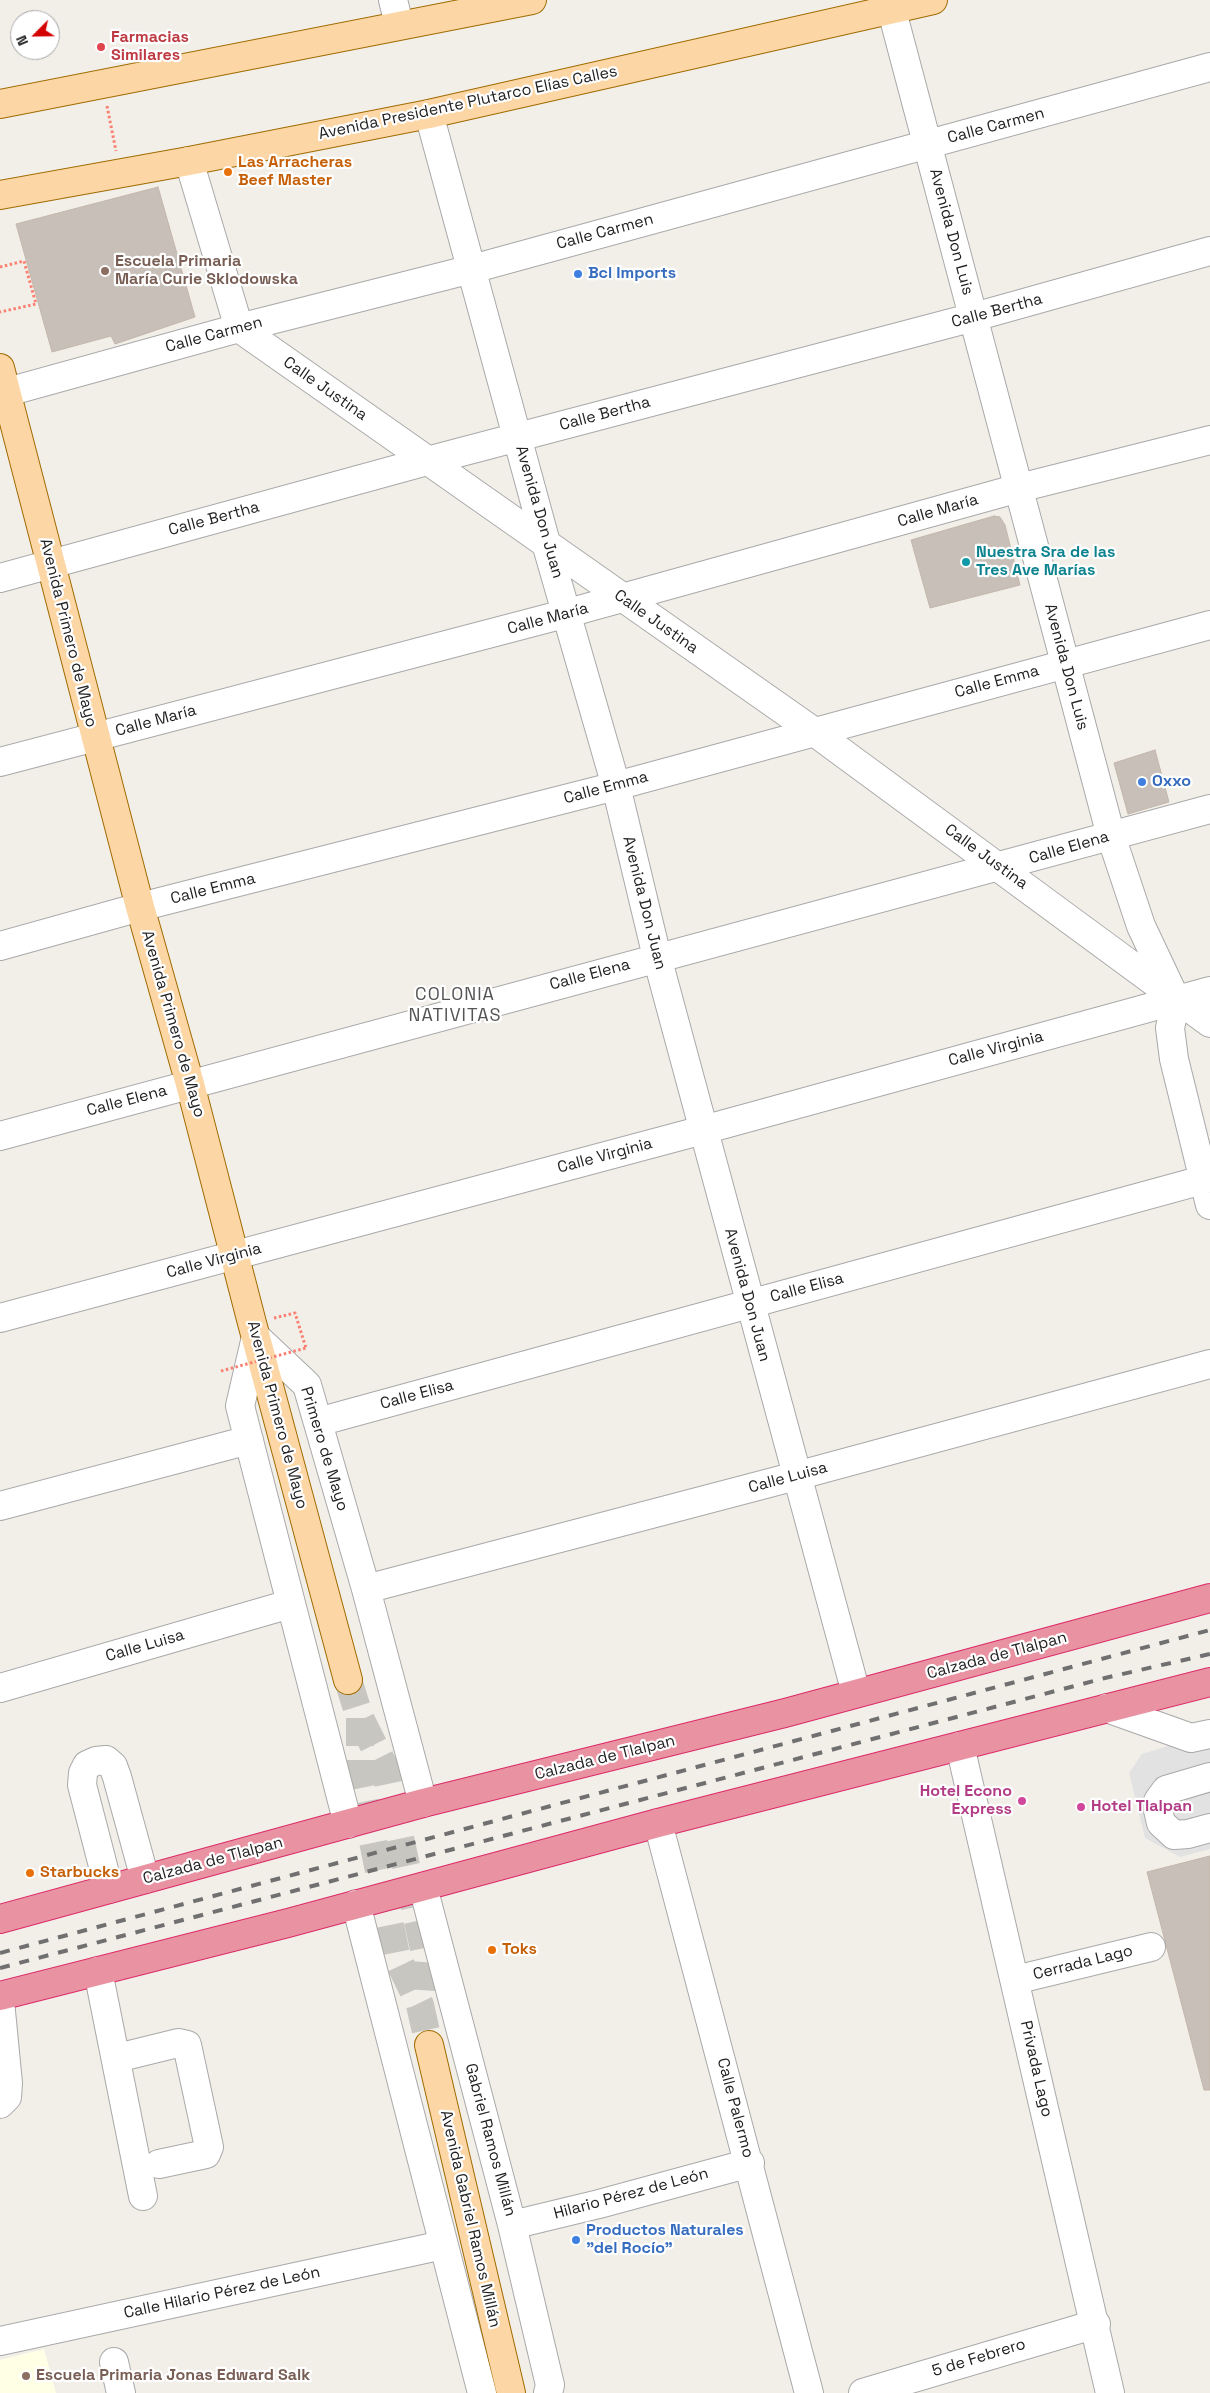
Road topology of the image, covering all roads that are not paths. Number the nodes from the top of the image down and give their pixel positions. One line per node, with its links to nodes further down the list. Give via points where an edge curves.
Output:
1 (532, 0): 4 (main road)
2 (933, 0): 3 (main road, Avenida Presidente Plutarco Elías Calles)
3 (890, 4): 7 (main road, Avenida Presidente Plutarco Elías Calles); 8 (street, Avenida Don Luis)
4 (397, 12): 6 (main road, via 103,83)
5 (1210, 67): 8 (street, Calle Carmen)
6 (0, 104)
7 (429, 114): 9 (main road, Avenida Presidente Plutarco Elías Calles); 12 (street, Avenida Don Juan)
8 (927, 145): 12 (street, Calle Carmen); 13 (street, Avenida Don Luis)
9 (189, 161): 10 (main road, Avenida Presidente Plutarco Elías Calles); 14 (street)
10 (0, 195)
11 (1210, 250): 13 (street, Calle Bertha)
12 (472, 269): 14 (street, Calle Carmen); 16 (street, Avenida Don Juan)
13 (974, 317): 16 (street, Calle Bertha); 19 (street, Avenida Don Luis)
14 (239, 328): 15 (street, Calle Carmen); 18 (street, Calle Justina)
15 (2, 385): 21 (main road, Avenida Primero de Mayo)
16 (518, 436): 18 (street, Calle Bertha); 20 (street, Avenida Don Juan)
17 (1210, 440): 19 (street, Calle María)
18 (427, 460): 20 (street, Calle Justina); 21 (street, Calle Bertha)
19 (1019, 488): 23 (street, Calle María); 26 (street, Avenida Don Luis)
20 (546, 543): 23 (street, Calle Justina); 24 (street, Avenida Don Juan)
21 (50, 563): 22 (street, Calle Bertha); 28 (main road, Avenida Primero de Mayo)
22 (0, 578)
23 (622, 598): 24 (street, Calle María); 27 (street, Calle Justina)
24 (568, 614): 28 (street, Calle María); 30 (street, Avenida Don Juan)
25 (1210, 625): 26 (street, Calle Emma)
26 (1066, 664): 27 (street, Calle Emma); 32 (street, Avenida Don Luis)
27 (813, 731): 30 (street, Calle Emma); 33 (street, Calle Justina)
28 (95, 736): 29 (street, Calle María); 34 (main road, Avenida Primero de Mayo)
29 (0, 762)
30 (616, 786): 34 (street, Calle Emma); 36 (street, Avenida Don Juan)
31 (1210, 809): 32 (street, Calle Elena)
32 (1111, 836): 33 (street, Calle Elena); 38 (street, Avenida Don Luis, via 1141,926)
33 (1000, 867): 36 (street, Calle Elena); 38 (street, Calle Justina)
34 (140, 907): 35 (street, Calle Emma); 40 (main road, Avenida Primero de Mayo)
35 (0, 946)
36 (657, 957): 40 (street, Calle Elena); 41 (street, Avenida Don Juan)
37 (1210, 991): 38 (street, Calle Virginia)
38 (1176, 1000): 39 (street, Calle Justina); 41 (street, Calle Virginia); 43 (street, via 1170,1028 1174,1059)
39 (1210, 1023)
40 (190, 1084): 42 (street, Calle Elena); 44 (main road, Avenida Primero de Mayo)
41 (703, 1130): 44 (street, Calle Virginia); 45 (street, Avenida Don Juan)
42 (0, 1136)
43 (1208, 1188): 45 (street, Calle Elisa)
44 (234, 1255): 46 (street, Calle Virginia); 47 (main road, Avenida Primero de Mayo)
45 (750, 1304): 49 (street, Calle Elisa); 51 (street, Avenida Don Juan)
46 (0, 1318)
47 (256, 1337): 49 (street, Primero de Mayo, via 307,1385); 50 (street, via 240,1406); 56 (main road, Avenida Primero de Mayo)
48 (1210, 1364): 51 (street, Calle Luisa)
49 (318, 1422): 53 (street, Primero de Mayo)
50 (249, 1440): 52 (street); 55 (street)
51 (796, 1476): 53 (street, Calle Luisa); 59 (street, Avenida Don Juan)
52 (0, 1506)
53 (366, 1589): 64 (street, Primero de Mayo)
54 (1210, 1598): 59 (highway, Calzada de Tlalpan)
55 (290, 1604): 58 (street, Calle Luisa); 66 (street)
56 (348, 1680)
57 (1210, 1682): 60 (highway)
58 (0, 1688)
59 (856, 1694): 64 (highway, Calzada de Tlalpan)
60 (1107, 1708): 61 (street, via 1191,1738); 62 (highway)
61 (1210, 1734)
62 (960, 1746): 65 (highway); 75 (street, Privada Lago)
63 (1210, 1777): 67 (street, via 1166,1790 1158,1801 1158,1810 1161,1824 1174,1835)
64 (423, 1804): 66 (highway, Calzada de Tlalpan)
65 (658, 1823): 69 (highway); 82 (street, Calle Palermo)
66 (348, 1824): 68 (highway, Calzada de Tlalpan)
67 (1210, 1828)
68 (145, 1879): 70 (highway, Calzada de Tlalpan); 70 (street, via 115,1772 106,1760 96,1761 83,1773 82,1785)
69 (423, 1887): 71 (highway); 85 (street, Gabriel Ramos Millán)
70 (109, 1889): 72 (highway, Calzada de Tlalpan)
71 (356, 1904): 74 (highway); 86 (street)
72 (0, 1919)
73 (1151, 1947): 75 (street, Cerrada Lago)
74 (98, 1971): 76 (highway); 80 (street)
75 (1015, 1980): 87 (street, Privada Lago)
76 (0, 1996)
77 (0, 2001): 79 (street)
78 (429, 2045): 92 (main road, Avenida Gabriel Ramos Millán)
79 (3, 2054): 81 (street, via 7,2090)
80 (116, 2058): 83 (street, via 178,2043 187,2046 209,2147 206,2154); 84 (street)
81 (0, 2104)
82 (750, 2163): 85 (street, Hilario Pérez de León); 94 (street, Calle Palermo)
83 (159, 2164)
84 (143, 2196)
85 (512, 2225): 93 (street, Gabriel Ramos Millán, via 550,2385)
86 (443, 2245): 88 (street, Calle Hilario Pérez de León); 91 (street)
87 (1096, 2324): 95 (street, 5 de Febrero); 96 (street, Privada Lago)
88 (0, 2341)
89 (114, 2362): 90 (street)
90 (121, 2393)
91 (482, 2393)
92 (511, 2393)
93 (548, 2393)
94 (809, 2393)
95 (863, 2393)
96 (1110, 2393)

